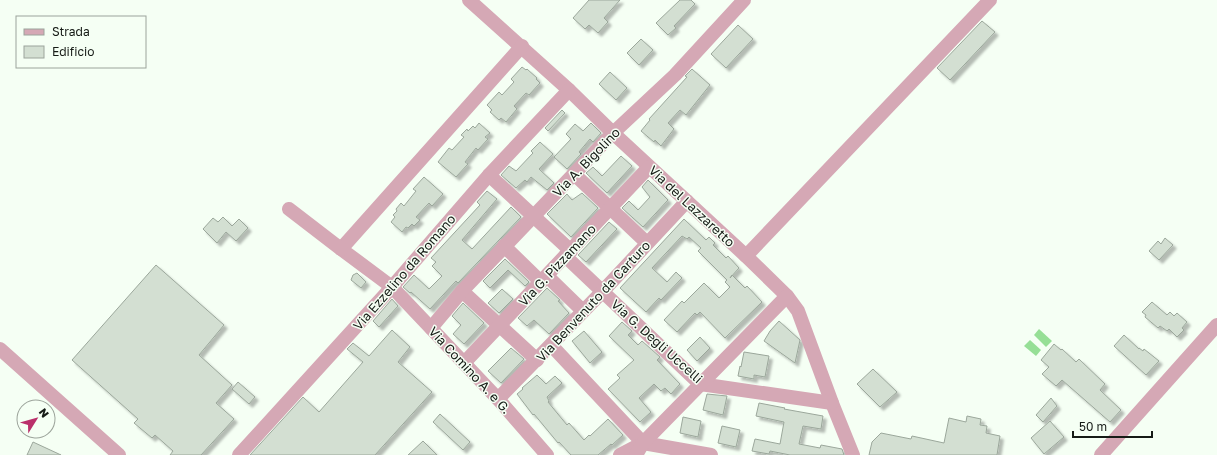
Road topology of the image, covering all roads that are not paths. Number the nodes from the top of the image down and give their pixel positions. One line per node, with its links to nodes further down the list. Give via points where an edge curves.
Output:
1 (469, 0): 4 (street, Via del Lazzaretto)
2 (744, 0): 6 (street, Via A. Bigolino, via 675,75)
3 (990, 0): 18 (street)
4 (522, 46): 5 (street, Via del Lazzaretto); 16 (street)
5 (569, 90): 6 (street, Via del Lazzaretto); 9 (street, Via Ezzelino da Romano)
6 (613, 133): 7 (street, Via del Lazzaretto); 8 (street, Via A. Bigolino)
7 (649, 167): 10 (street, Via del Lazzaretto); 11 (street, Via G. Pizzamano)
8 (574, 174): 11 (street); 13 (street, Via A. Bigolino)
9 (489, 175): 13 (street, Via G. Degli Uccelli); 20 (street, Via Ezzelino da Romano)
10 (687, 201): 14 (street, Via Benvenuto da Carturo); 18 (street, Via del Lazzaretto)
11 (611, 208): 14 (street); 17 (street, Via G. Pizzamano)
12 (289, 209): 16 (street, Via Comino A. e G.)
13 (534, 217): 15 (street, Via A. Bigolino); 17 (street, Via G. Degli Uccelli)
14 (647, 243): 22 (street, Via Benvenuto da Carturo)
15 (504, 246): 19 (street); 21 (street, Via A. Bigolino)
16 (341, 249): 20 (street, Via Comino A. e G.)
17 (568, 254): 19 (street, Via G. Pizzamano); 22 (street, Via G. Degli Uccelli)
18 (746, 256): 23 (street, Via del Lazzaretto)
19 (544, 279): 24 (street); 26 (street, Via G. Pizzamano)
20 (392, 287): 27 (street, Via Comino A. e G.); 37 (street, Via Ezzelino da Romano)
21 (462, 291): 26 (street); 27 (street, Via A. Bigolino)
22 (602, 292): 24 (street, Via Benvenuto da Carturo); 32 (street, Via G. Degli Uccelli)
23 (787, 296): 32 (street); 34 (street, Via del Lazzaretto, via 798,310)
24 (583, 311): 28 (street, Via Benvenuto da Carturo)
25 (1217, 325): 43 (street)
26 (500, 326): 30 (street); 31 (street, Via G. Pizzamano)
27 (431, 328): 31 (street, Via Comino A. e G.)
28 (551, 345): 30 (street, Via Benvenuto da Carturo); 35 (street)
29 (0, 349): 36 (street)
30 (537, 360): 33 (street, Via Benvenuto da Carturo)
31 (464, 363): 33 (street, Via Comino A. e G.)
32 (700, 384): 34 (street, Via G. Degli Uccelli); 35 (street)
33 (498, 399): 38 (street, Via Comino A. e G.)
34 (832, 403): 42 (street, Via del Lazzaretto)
35 (644, 443): 39 (street); 40 (street); 41 (street)
36 (119, 455)
37 (240, 455)
38 (547, 455)
39 (620, 455)
40 (636, 455)
41 (711, 455)
42 (853, 455)
43 (1101, 455)

